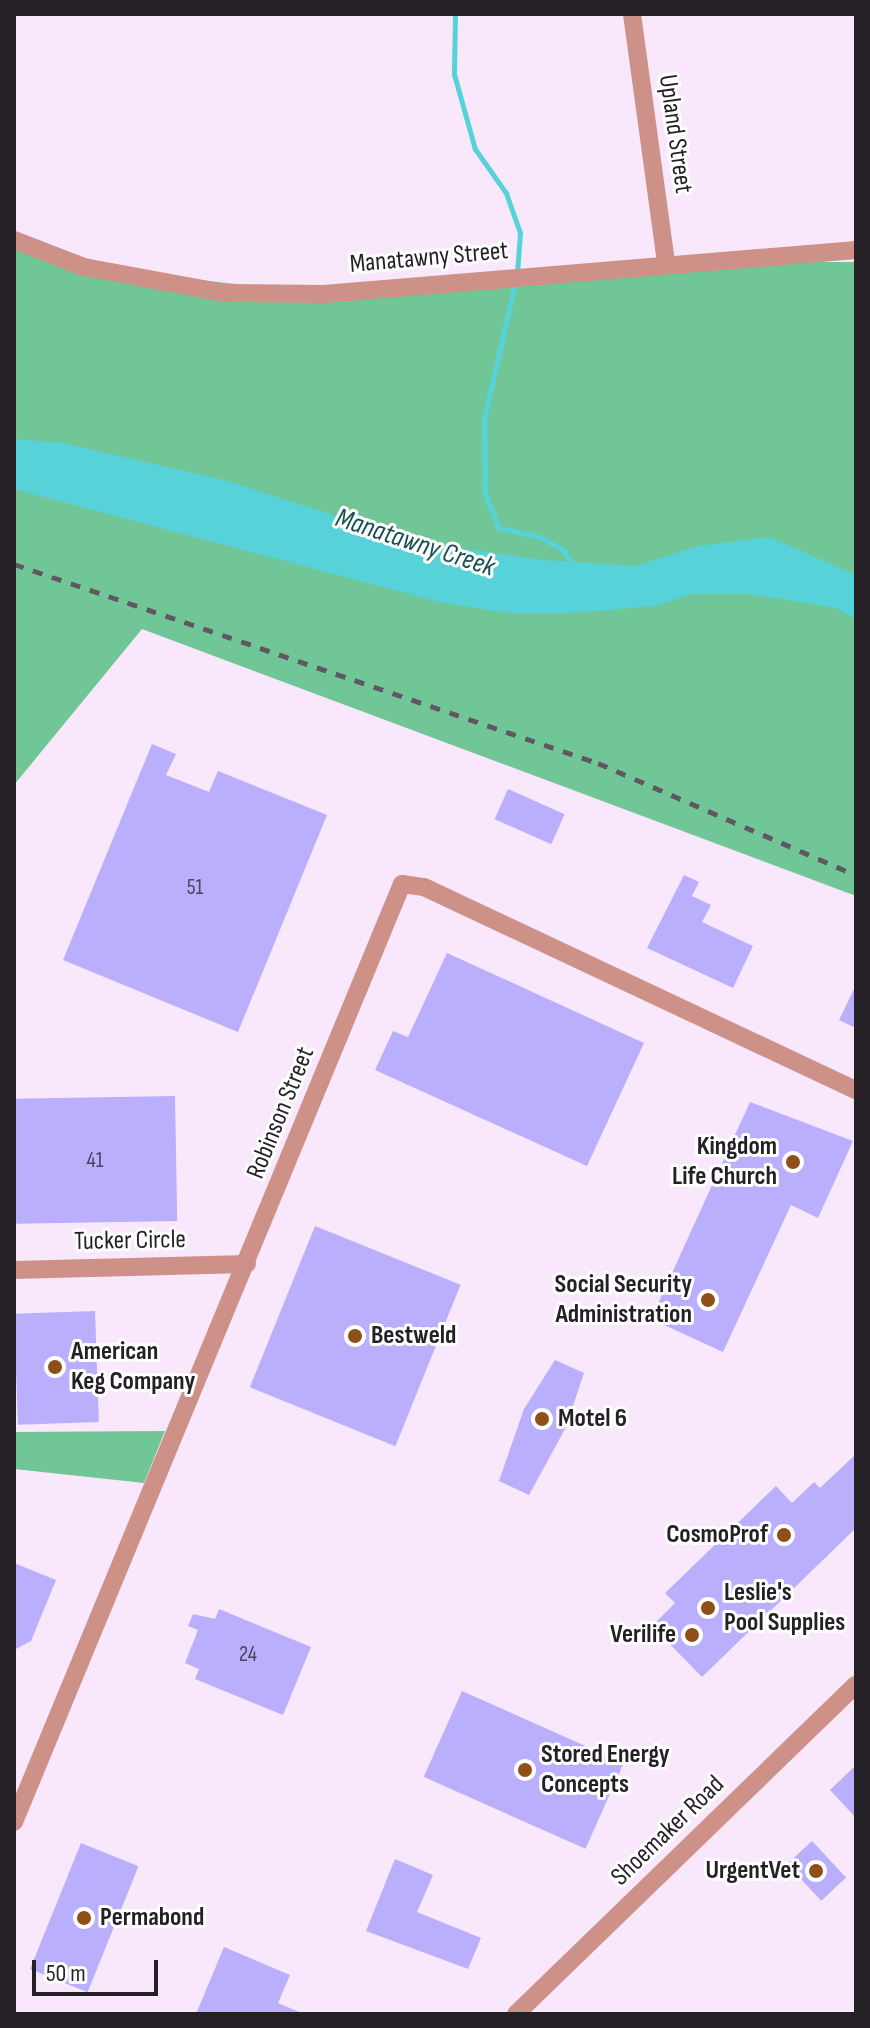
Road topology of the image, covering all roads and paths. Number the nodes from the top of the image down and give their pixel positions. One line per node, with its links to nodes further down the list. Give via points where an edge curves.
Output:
1 (632, 14): 4 (street, Upland Street)
2 (14, 240): 4 (street, Manatawny Street, via 84,267 224,293 324,294)
3 (856, 250): 4 (street, Manatawny Street)
4 (666, 262)
5 (856, 1090): 6 (street, Robinson Street, via 424,887 402,884)
6 (247, 1264): 7 (street, Tucker Circle); 9 (street, Robinson Street)
7 (14, 1270)
8 (856, 1685): 10 (street, Shoemaker Road)
9 (14, 1822)
10 (516, 2014)

